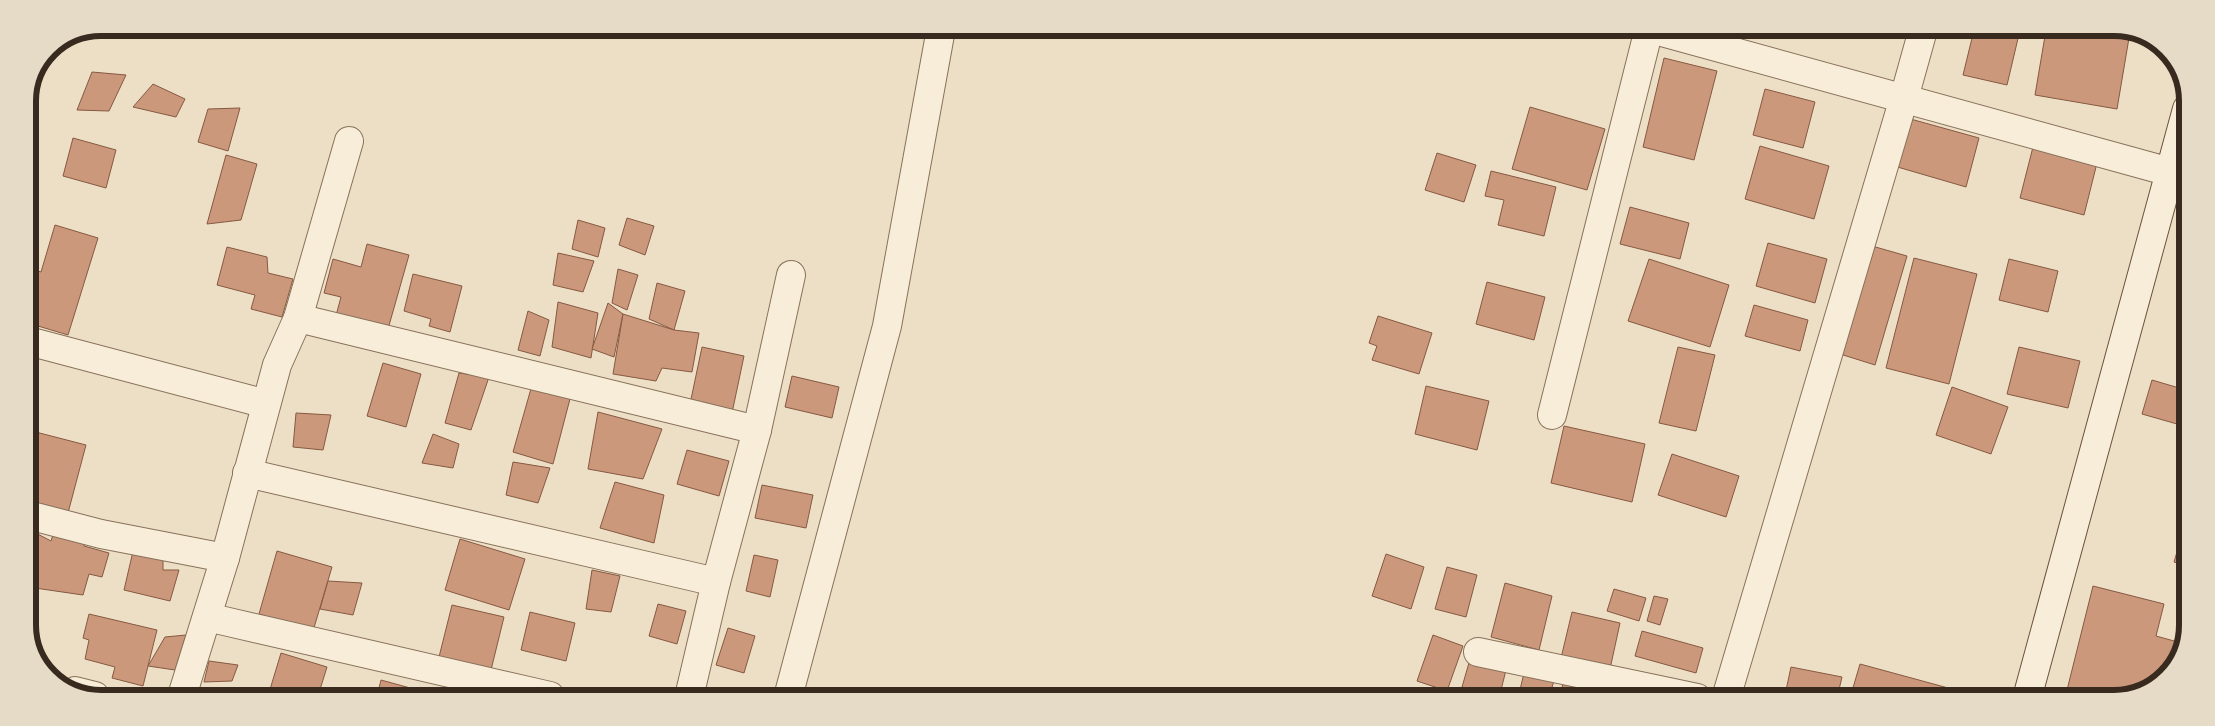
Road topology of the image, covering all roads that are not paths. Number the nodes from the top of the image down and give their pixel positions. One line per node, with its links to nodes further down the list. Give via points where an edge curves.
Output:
1 (940, 36): 24 (street, via 887,326)
2 (1648, 36): 13 (street)
3 (1672, 36): 5 (street)
4 (1921, 36): 5 (street)
5 (1904, 98): 8 (street); 26 (street)
6 (2179, 139): 8 (street)
7 (349, 141): 10 (street)
8 (2170, 172): 27 (street)
9 (791, 275): 14 (street)
10 (298, 318): 12 (street, via 277,365); 14 (street)
11 (36, 344): 12 (street)
12 (266, 404): 15 (street)
13 (1552, 415)
14 (757, 430): 18 (street)
15 (247, 473): 17 (street); 18 (street)
16 (36, 517): 17 (street, via 101,534)
17 (225, 558): 19 (street)
18 (716, 582): 23 (street)
19 (207, 617): 21 (street); 22 (street)
20 (1478, 652): 25 (street)
21 (184, 690)
22 (524, 690)
23 (691, 690)
24 (790, 690)
25 (1659, 690)
26 (1728, 690)
27 (2029, 690)

